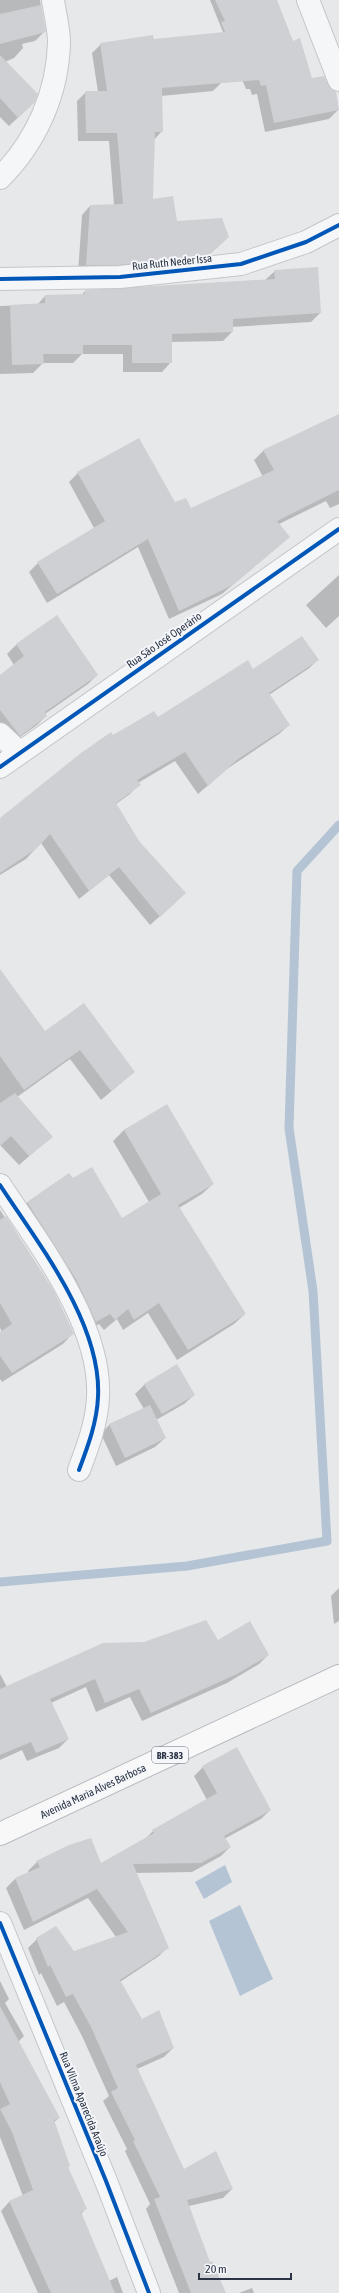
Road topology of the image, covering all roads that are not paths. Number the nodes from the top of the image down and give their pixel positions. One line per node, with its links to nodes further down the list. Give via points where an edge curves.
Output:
1 (53, 0): 4 (street, via 59,40 57,78 43,115 30,139 18,160)
2 (308, 0): 3 (street)
3 (339, 80)
4 (0, 178)
5 (339, 225): 6 (street, Rua Ruth Neder Issa, via 306,242 241,264 120,277)
6 (0, 279)
7 (339, 529): 9 (street, Rua São José Operário)
8 (0, 734): 9 (street)
9 (19, 752): 10 (street, Rua São José Operário)
10 (0, 767)
11 (0, 1185): 12 (street, via 78,1311 89,1338 97,1376 98,1396 90,1440)
12 (79, 1470)
13 (339, 1676): 14 (highway, Avenida Maria Alves Barbosa / BR-383)
14 (0, 1834)
15 (0, 1923): 16 (street, Rua Vilma Aparecida Araújo)
16 (150, 2293)

